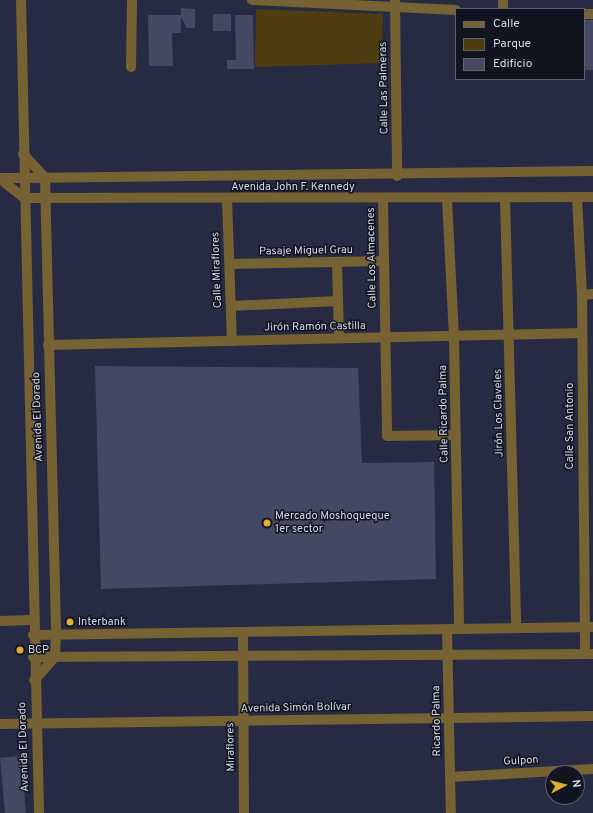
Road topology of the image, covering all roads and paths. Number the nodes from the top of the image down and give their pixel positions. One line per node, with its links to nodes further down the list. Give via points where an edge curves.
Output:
1 (21, 0): 7 (street, Avenida El Dorado)
2 (132, 0): 6 (street)
3 (252, 0): 4 (street)
4 (395, 4): 5 (street); 9 (street, Calle Las Palmeras)
5 (455, 10)
6 (131, 67)
7 (23, 154): 10 (street, Avenida El Dorado); 11 (street)
8 (593, 171): 9 (street, Avenida John F. Kennedy)
9 (398, 176): 11 (street, Avenida John F. Kennedy)
10 (23, 178): 11 (street, Avenida John F. Kennedy); 12 (street, Avenida John F. Kennedy); 15 (street, Avenida El Dorado)
11 (45, 178): 16 (street, Avenida El Dorado)
12 (0, 179): 15 (street, Avenida John F. Kennedy)
13 (577, 197): 14 (street, Avenida John F. Kennedy); 17 (street, Avenida John F. Kennedy); 25 (street, Calle San Antonio)
14 (593, 197)
15 (24, 198): 16 (street, Avenida John F. Kennedy); 37 (street, Avenida El Dorado)
16 (45, 198): 18 (street, Avenida John F. Kennedy); 34 (street, Avenida El Dorado)
17 (505, 198): 19 (street, Avenida John F. Kennedy); 29 (street, Jirón Los Claveles)
18 (227, 199): 20 (street, Avenida John F. Kennedy); 23 (street, Calle Miraflores)
19 (447, 199): 20 (street, Avenida John F. Kennedy); 31 (street, Calle Ricardo Palma)
20 (383, 200): 22 (street, Calle Los Almacenes)
21 (337, 262): 22 (street, Pasaje Miguel Grau); 23 (street, Pasaje Miguel Grau); 26 (street)
22 (384, 262): 30 (street, Calle Los Almacenes)
23 (230, 264): 27 (street, Calle Miraflores)
24 (593, 294): 25 (street)
25 (582, 295): 28 (street, Calle San Antonio)
26 (338, 301): 27 (street); 32 (street)
27 (231, 306): 33 (street, Calle Miraflores)
28 (582, 333): 29 (street, Jirón Ramón Castilla); 38 (street, Calle San Antonio)
29 (509, 336): 31 (street, Jirón Ramón Castilla); 39 (street, Jirón Los Claveles)
30 (384, 337): 31 (street, Jirón Ramón Castilla); 32 (street, Jirón Ramón Castilla); 35 (street, Calle Los Almacenes, via 387,436)
31 (454, 337): 35 (street, Calle Ricardo Palma)
32 (339, 338): 33 (street, Jirón Ramón Castilla)
33 (232, 341): 34 (street, Jirón Ramón Castilla)
34 (48, 345): 44 (street, Avenida El Dorado)
35 (456, 435): 41 (street, Calle Ricardo Palma)
36 (0, 620): 37 (street)
37 (32, 620): 43 (street, Avenida El Dorado)
38 (588, 627): 39 (street); 46 (street, Calle San Antonio)
39 (516, 628): 41 (street)
40 (447, 629): 41 (street); 42 (street); 45 (street, Ricardo Palma)
41 (459, 629)
42 (243, 632): 44 (street); 47 (street, Miraflores)
43 (32, 635): 44 (street); 48 (street, Avenida El Dorado)
44 (56, 635): 49 (street, Avenida El Dorado)
45 (448, 653): 46 (street); 47 (street); 52 (street, Ricardo Palma)
46 (589, 654)
47 (242, 656): 49 (street); 53 (street, Miraflores)
48 (33, 657): 49 (street); 50 (street, Avenida El Dorado)
49 (55, 657): 50 (street)
50 (34, 680): 55 (street, Avenida El Dorado)
51 (593, 716): 52 (street, Avenida Simón Bolívar)
52 (449, 718): 53 (street, Avenida Simón Bolívar); 57 (street, Ricardo Palma)
53 (243, 721): 55 (street, Avenida Simón Bolívar); 59 (street, Miraflores)
54 (0, 724): 55 (street, Avenida Simón Bolívar)
55 (36, 724): 58 (street, Avenida El Dorado)
56 (593, 769): 57 (street, Gulpon)
57 (450, 777): 60 (street, Ricardo Palma)
58 (39, 813)
59 (244, 813)
60 (451, 813)

